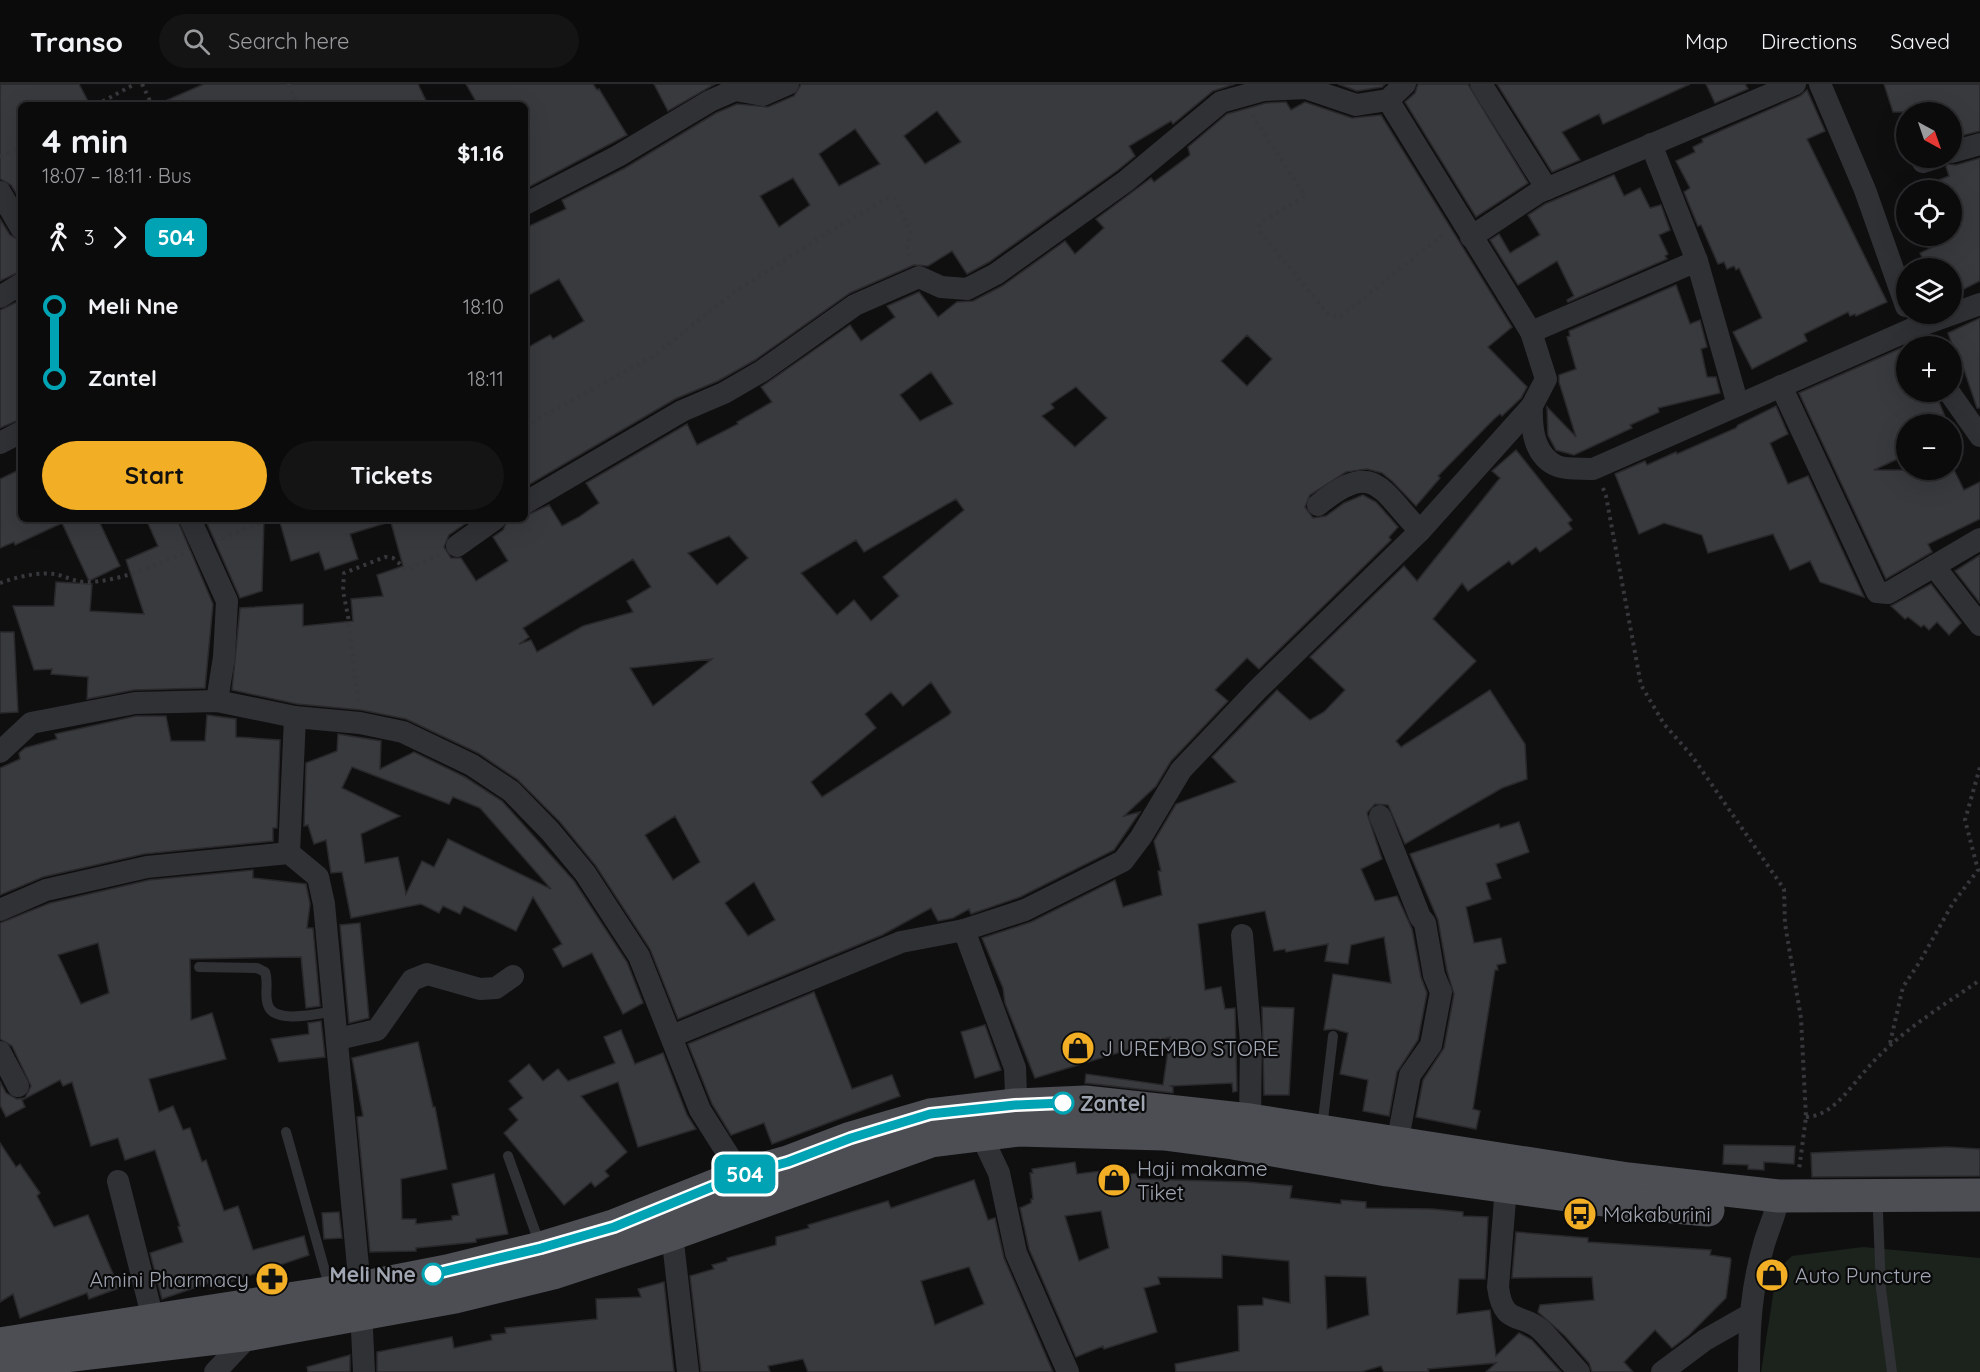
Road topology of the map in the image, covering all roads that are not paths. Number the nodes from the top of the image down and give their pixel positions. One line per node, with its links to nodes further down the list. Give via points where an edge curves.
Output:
1 (788, 84): 12 (street, via 763,96 735,90 710,101 618,156)
2 (1406, 84): 6 (street)
3 (1481, 84): 10 (street)
4 (1795, 84): 7 (street)
5 (1820, 84): 16 (street, via 1865,190)
6 (1388, 100): 14 (street); 29 (street, via 1356,105 1306,88 1264,90 1221,102 1126,182 996,273 967,289 941,286 919,277 855,305 724,393 682,411)
7 (1652, 144): 10 (street); 15 (street)
8 (1980, 144): 9 (street)
9 (1962, 149)
10 (1547, 189): 14 (street)
11 (0, 192): 13 (street)
12 (528, 202)
13 (18, 223)
14 (1466, 228): 21 (street)
15 (1697, 261): 21 (street); 24 (street)
16 (1896, 278)
17 (18, 286): 18 (street)
18 (0, 297)
19 (1980, 304): 20 (street)
20 (1916, 329): 22 (street)
21 (1531, 332): 25 (street, via 1546,379)
22 (1781, 386): 24 (street); 36 (street, via 1877,592 1888,593)
23 (1956, 402): 27 (street)
24 (1738, 405): 25 (street, via 1593,469 1555,465 1540,450 1531,431)
25 (1532, 406): 33 (street)
26 (18, 434): 28 (street)
27 (1980, 436)
28 (0, 443)
29 (528, 501)
30 (1318, 505): 33 (street, via 1341,486 1359,480 1374,483)
31 (192, 522): 38 (street, via 227,601)
32 (491, 522): 35 (street)
33 (1420, 531): 44 (street, via 1180,770 1123,861 1025,910)
34 (1980, 539): 36 (street)
35 (458, 546)
36 (1934, 566): 37 (street)
37 (1980, 625)
38 (217, 701): 39 (street); 40 (street, via 135,703 31,723)
39 (295, 717): 42 (street); 49 (street, via 403,732 472,765 511,790 585,873 633,947)
40 (0, 752)
41 (1380, 816): 58 (street, via 1425,923 1441,992 1431,1045 1410,1075)
42 (289, 853): 43 (street, via 147,867 46,890); 48 (street, via 318,877)
43 (0, 910)
44 (964, 930): 49 (street, via 901,942); 54 (street, via 1015,1068)
45 (1242, 935): 55 (street, via 1251,1042)
46 (199, 967): 48 (lane, via 257,968 265,972 268,1006 285,1017)
47 (513, 976): 51 (street, via 496,988 480,989 427,974 412,980 377,1030)
48 (335, 1011): 51 (street)
49 (672, 1036): 61 (street, via 700,1110)
50 (1333, 1036): 59 (lane)
51 (338, 1039): 70 (street)
52 (0, 1052): 53 (street)
53 (18, 1086)
54 (1017, 1118): 55 (main road, via 1085,1102); 57 (main road); 59 (main road); 61 (main road, via 930,1114)
55 (1250, 1120): 59 (main road)
56 (286, 1132): 70 (lane)
57 (981, 1135): 68 (main road, via 921,1144); 79 (street, via 999,1173 1016,1253)
58 (1397, 1144): 59 (main road); 65 (main road)
59 (1319, 1145): 63 (main road)
60 (508, 1156): 69 (lane)
61 (741, 1175): 69 (main road, via 614,1227)
62 (118, 1181): 72 (street)
63 (1506, 1187): 65 (main road, via 1618,1203); 80 (street, via 1500,1300 1513,1318 1531,1322 1539,1329)
64 (1980, 1195): 65 (main road)
65 (1778, 1206): 66 (main road); 71 (street, via 1764,1243)
66 (1878, 1213): 67 (main road); 83 (lane, via 1881,1289)
67 (1980, 1214)
68 (672, 1234): 70 (main road, via 553,1273 455,1297); 78 (street)
69 (541, 1248): 70 (main road)
70 (351, 1298): 72 (main road); 73 (main road); 77 (street)
71 (1749, 1315): 81 (street, via 1705,1340); 82 (street)
72 (153, 1319): 74 (main road)
73 (250, 1334): 75 (main road, via 65,1356); 76 (street)
74 (0, 1344)
75 (0, 1368)
76 (215, 1372)
77 (363, 1372)
78 (688, 1372)
79 (1068, 1372)
80 (1579, 1372)
81 (1662, 1372)
82 (1749, 1372)
83 (1892, 1372)

